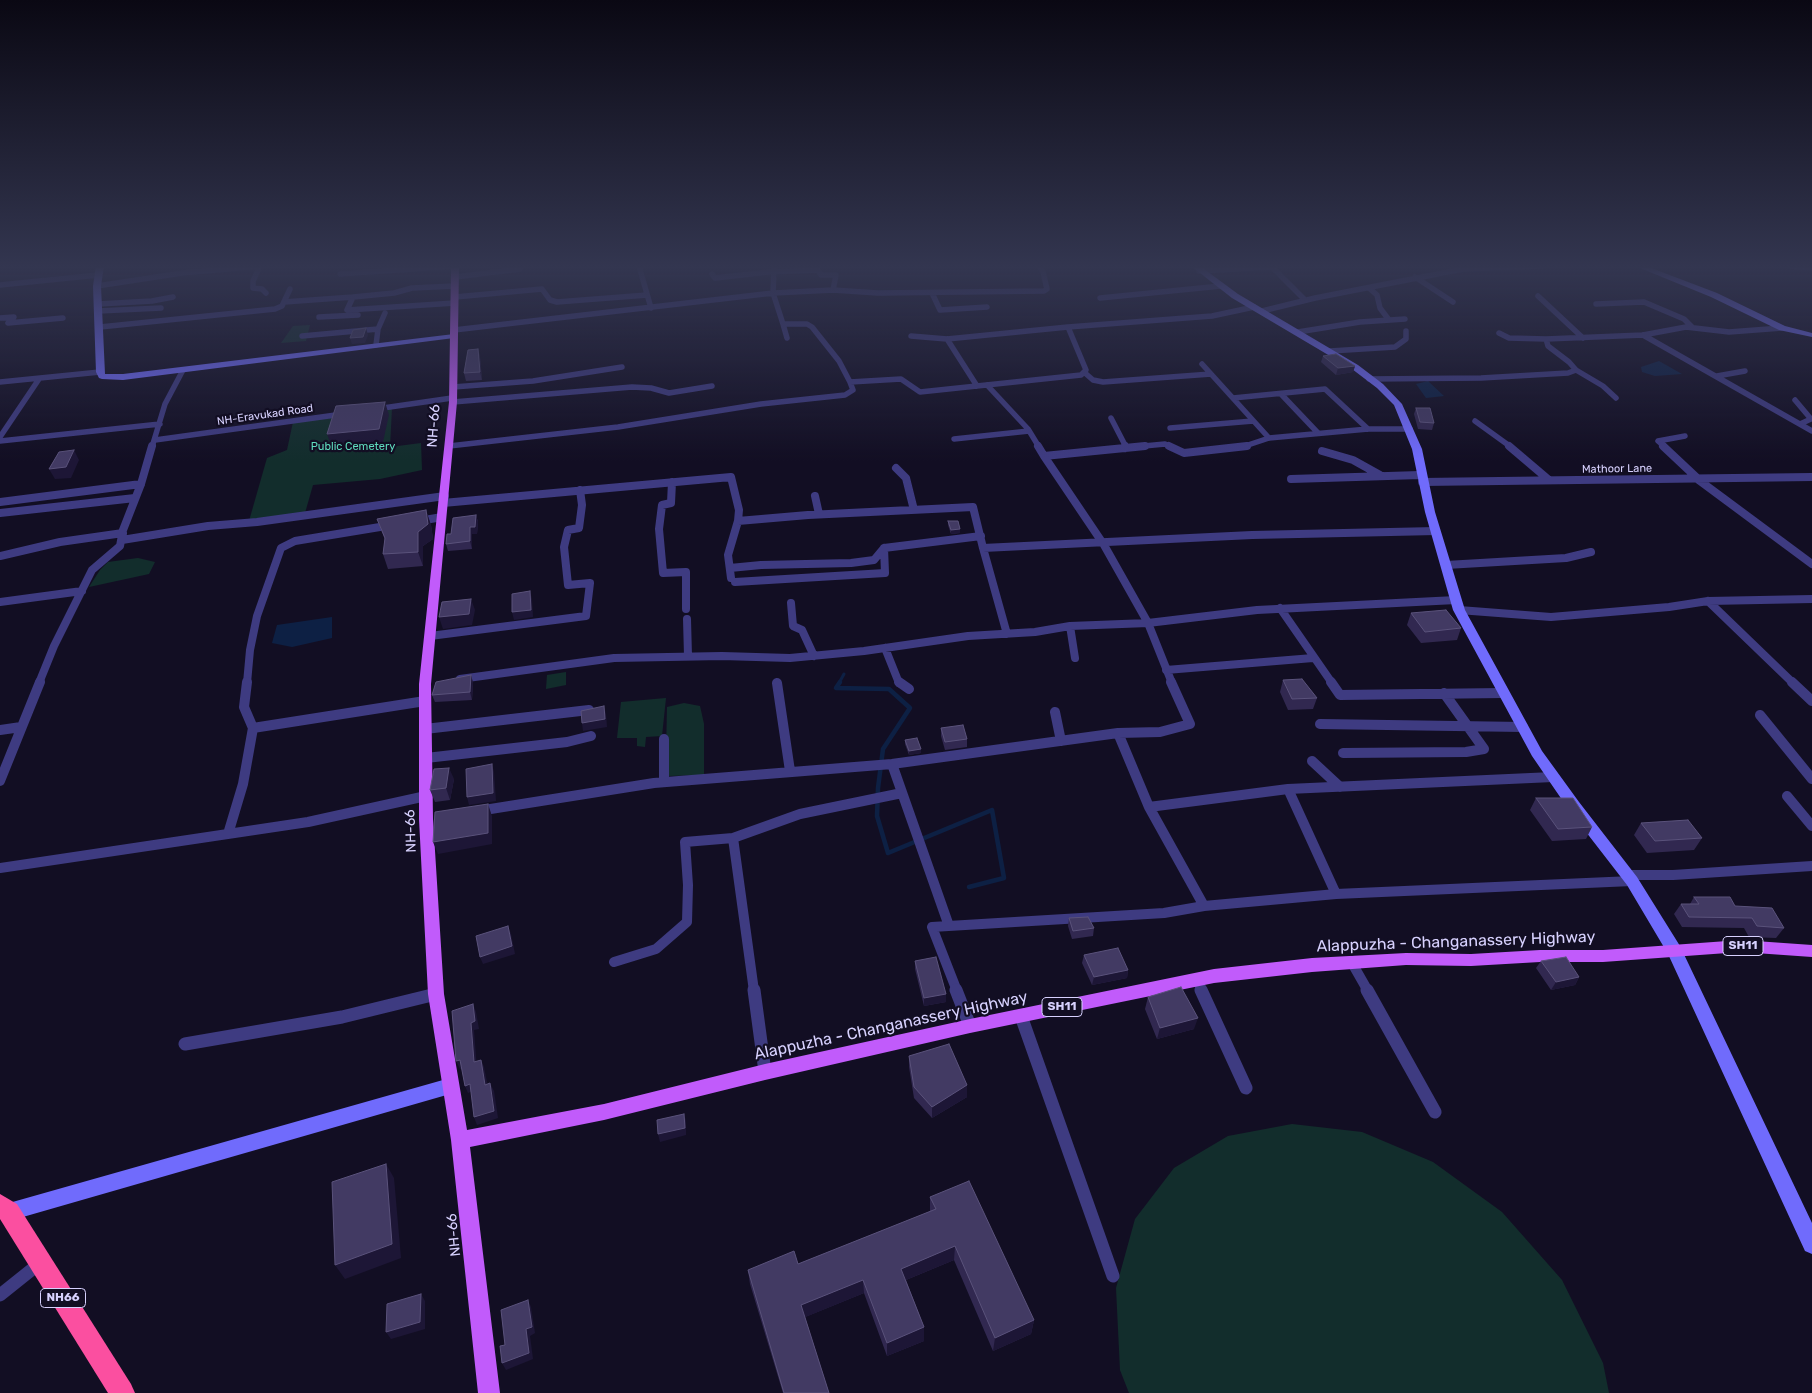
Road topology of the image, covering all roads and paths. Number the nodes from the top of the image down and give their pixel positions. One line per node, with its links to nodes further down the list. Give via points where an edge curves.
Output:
1 (100, 331): 36 (main road)
2 (330, 331): 20 (street)
3 (358, 331): 20 (street)
4 (378, 331): 29 (street)
5 (470, 331): 18 (street)
6 (786, 331): 25 (street)
7 (815, 331): 43 (street, via 839,361)
8 (1028, 331): 27 (street)
9 (1070, 331): 37 (street)
10 (1306, 331): 17 (street)
11 (1406, 331): 30 (street, via 1406,339 1395,347)
12 (1576, 331): 26 (street)
13 (1661, 331): 21 (street)
14 (1722, 331): 15 (street)
15 (1742, 331)
16 (1795, 331): 22 (main road)
17 (1298, 332): 30 (main road)
18 (454, 333): 29 (main road); 48 (main road, NH-66)
19 (1498, 333): 28 (street, via 1506,338)
20 (329, 334): 23 (street)
21 (1642, 335): 26 (street); 39 (street)
22 (1812, 335)
23 (302, 336)
24 (911, 336): 27 (street)
25 (788, 338)
26 (1583, 338): 28 (street)
27 (947, 339): 46 (street)
28 (1546, 339): 34 (street, via 1548,346)
29 (376, 345): 33 (main road)
30 (1330, 351): 41 (main road)
31 (1202, 364): 38 (street)
32 (622, 367): 48 (street)
33 (183, 370): 36 (main road, via 123,377 102,376); 57 (street, via 165,404)
34 (1576, 370): 41 (street, via 1489,377); 50 (street, via 1604,386)
35 (1745, 371): 39 (street)
36 (100, 372): 40 (street)
37 (1086, 374): 38 (street, via 1103,382); 44 (street)
38 (1212, 374): 49 (street)
39 (1716, 376): 58 (street)
40 (39, 378): 42 (street); 66 (street)
41 (1369, 380): 61 (main road, via 1398,404)
42 (0, 382)
43 (850, 382): 46 (street, via 901,378 920,392); 71 (street, via 853,390 844,394 618,427)
44 (987, 385): 46 (street); 62 (street)
45 (712, 386): 48 (street, via 669,393 632,387)
46 (977, 386)
47 (1281, 394): 49 (street); 60 (street, via 1326,389); 64 (street)
48 (452, 396): 52 (street); 71 (main road, NH-66)
49 (1233, 398): 55 (street)
50 (1616, 398)
51 (1795, 400): 58 (street, via 1811,419)
52 (365, 411)
53 (355, 412): 69 (street, NH-Eravukad Road)
54 (1111, 418): 72 (street)
55 (1253, 421): 59 (street); 67 (street)
56 (1475, 421): 81 (street, via 1524,456)
57 (160, 424): 69 (street); 70 (street)
58 (1800, 424): 63 (street)
59 (1170, 428)
60 (1368, 429): 61 (street); 64 (street)
61 (1410, 429): 79 (main road)
62 (1029, 431): 68 (street); 74 (street)
63 (1812, 431)
64 (1318, 433): 67 (street)
65 (1684, 436): 77 (street, via 1658,442)
66 (0, 437)
67 (1269, 438): 72 (street, via 1244,447 1184,453 1164,444)
68 (954, 439)
69 (155, 440): 83 (street)
70 (0, 442)
71 (449, 446): 87 (main road, NH-66)
72 (1126, 448): 74 (street)
73 (1322, 451): 76 (street, via 1353,460)
74 (1044, 456): 99 (street)
75 (896, 468): 89 (street, via 906,478)
76 (1380, 475): 79 (street, Mathoor Lane); 80 (street, Mathoor Lane)
77 (1696, 477): 78 (street, Mathoor Lane, via 1770,480); 81 (street, Mathoor Lane); 104 (street)
78 (1812, 477)
79 (1421, 478): 81 (street, Mathoor Lane); 96 (main road)
80 (1291, 479)
81 (1549, 480)
82 (672, 482): 84 (street); 94 (street, via 731,477 739,510); 114 (street, via 671,503 662,505 660,521 663,573 686,572)
83 (141, 484): 86 (street); 88 (street)
84 (580, 490): 87 (street); 119 (street, via 579,528 568,530 564,547 568,584 590,583 586,616)
85 (815, 496): 91 (street)
86 (135, 498): 90 (street); 98 (street)
87 (444, 500): 92 (main road, NH-66); 98 (street)
88 (0, 502)
89 (914, 510): 91 (street); 97 (street, via 974,507)
90 (0, 513)
91 (819, 514): 94 (street)
92 (442, 517): 93 (street); 119 (main road, NH-66)
93 (412, 522)
94 (738, 522): 106 (street, via 728,555)
95 (403, 524): 140 (street, via 295,541 281,548 250,650 244,707)
96 (1436, 530): 99 (street); 105 (main road)
97 (981, 536): 100 (street); 101 (street)
98 (122, 537): 103 (street, via 60,542); 107 (street, via 117,550 92,570)
99 (1101, 543): 101 (street); 116 (street)
100 (884, 548): 106 (street, via 874,560); 106 (street, via 885,573 733,580)
101 (984, 548): 118 (street)
102 (1591, 552): 105 (street, via 1566,558)
103 (0, 556)
104 (1812, 564)
105 (1446, 565): 112 (main road)
106 (730, 568)
107 (82, 591): 110 (street); 138 (street, via 54,646)
108 (1812, 599): 109 (street)
109 (1708, 601): 112 (street, via 1551,617); 132 (street)
110 (0, 602)
111 (791, 603): 122 (street, via 793,626 802,630)
112 (1458, 605): 113 (street); 130 (main road)
113 (1280, 608): 116 (street); 124 (street)
114 (686, 609)
115 (687, 619): 121 (street)
116 (1148, 623): 117 (street); 125 (street)
117 (1070, 626): 118 (street); 123 (street)
118 (1006, 634): 120 (street)
119 (430, 636): 131 (main road, NH-66, via 430,683)
120 (885, 648): 122 (street); 128 (street, via 899,684)
121 (688, 656): 122 (street); 126 (street, via 614,658)
122 (814, 656)
123 (1075, 658)
124 (1314, 658): 125 (street); 129 (street, via 1340,694)
125 (1166, 670): 143 (street, via 1190,724 1160,732)
126 (453, 680)
127 (777, 682): 151 (street)
128 (909, 689)
129 (1444, 693): 130 (street); 137 (street)
130 (1503, 693): 139 (main road)
131 (425, 701): 140 (street); 141 (main road, NH-66)
132 (1812, 702)
133 (589, 710): 141 (street)
134 (1055, 712): 146 (street)
135 (1760, 715): 153 (street)
136 (1320, 724): 137 (street)
137 (1466, 726): 139 (street); 147 (street, via 1484,749)
138 (21, 727): 142 (street); 154 (street)
139 (1523, 727): 152 (main road)
140 (253, 728): 164 (street, via 243,784)
141 (426, 729): 148 (main road, NH-66)
142 (0, 730)
143 (1118, 733): 146 (street); 161 (street)
144 (591, 736): 148 (street, via 567,742)
145 (664, 739): 155 (street)
146 (1061, 741): 150 (street)
147 (1343, 753)
148 (426, 758): 159 (main road, NH-66)
149 (1312, 761): 156 (street)
150 (892, 764): 151 (street); 158 (street)
151 (790, 771): 155 (street)
152 (1553, 777): 156 (street); 168 (main road)
153 (1812, 778)
154 (0, 781)
155 (664, 782): 162 (street)
156 (1340, 787): 157 (street)
157 (1288, 789): 161 (street); 169 (street)
158 (902, 793): 165 (street, via 800,814); 171 (street)
159 (426, 796): 164 (street, via 308,822); 177 (main road, NH-66, via 431,819)
160 (1787, 796): 163 (street)
161 (1150, 806): 170 (street)
162 (464, 814)
163 (1812, 826)
164 (228, 834): 167 (street)
165 (733, 838): 174 (street, via 685,842 687,922 656,949); 181 (street)
166 (1812, 866): 168 (street)
167 (0, 868)
168 (1629, 878): 169 (street); 172 (main road)
169 (1336, 894): 170 (street)
170 (1204, 906): 171 (street, via 1164,914)
171 (949, 926): 179 (street, via 932,927)
172 (1674, 951): 173 (main road, Alappuzha - Changanassery Highway / SH11, via 1741,946); 175 (main road, Alappuzha - Changanassery Highway / SH11); 187 (main road)
173 (1812, 951)
174 (614, 962)
175 (1352, 963): 176 (main road, Alappuzha - Changanassery Highway / SH11); 184 (street)
176 (1197, 979): 178 (main road, Alappuzha - Changanassery Highway / SH11); 183 (street)
177 (436, 994): 180 (street, via 342,1017); 182 (main road, NH-66)
178 (1022, 1016): 179 (main road, Alappuzha - Changanassery Highway / SH11); 189 (street)
179 (970, 1026): 181 (main road, Alappuzha - Changanassery Highway / SH11)
180 (185, 1044)
181 (765, 1072): 185 (main road, Alappuzha - Changanassery Highway / SH11, via 604,1112)
182 (450, 1086): 185 (main road, NH-66); 186 (main road)
183 (1246, 1088)
184 (1435, 1112)
185 (460, 1140): 192 (main road, NH-66)
186 (3, 1210): 188 (highway, NH66)
187 (1812, 1244)
188 (41, 1263): 190 (street); 191 (highway, NH66)
189 (1113, 1276)
190 (0, 1294)
191 (122, 1393)
192 (489, 1393)

